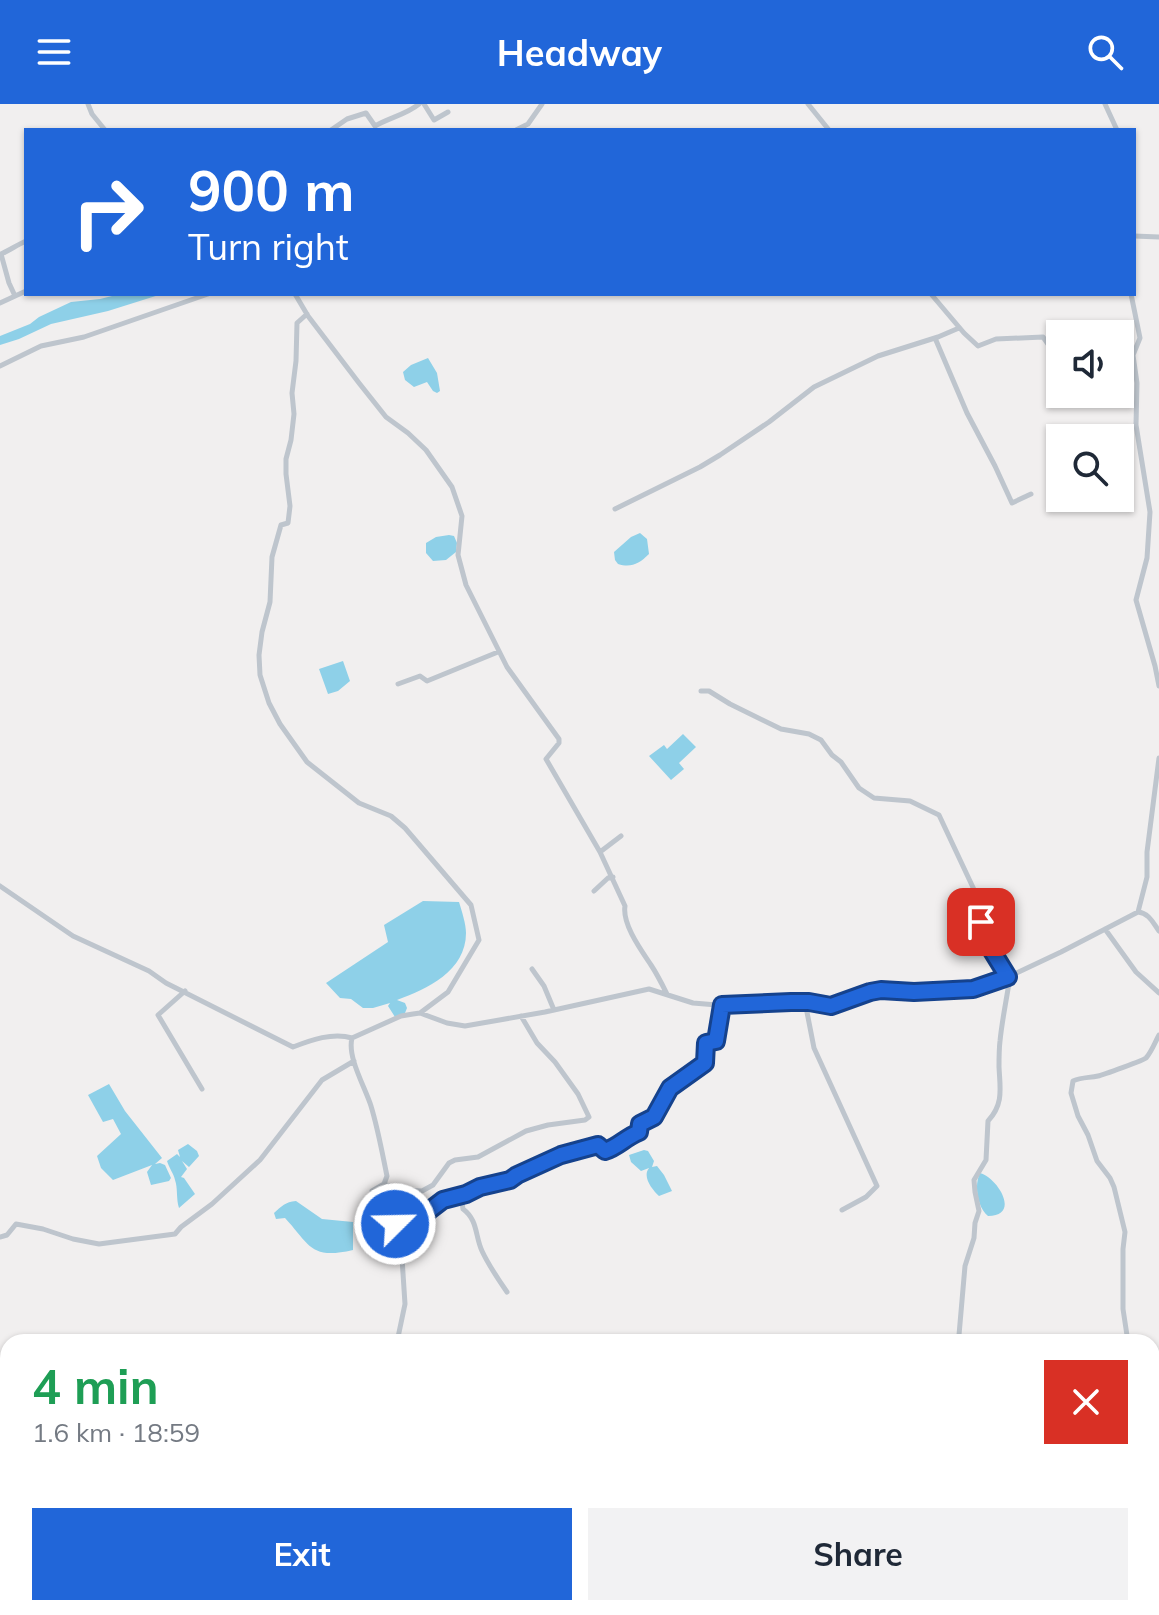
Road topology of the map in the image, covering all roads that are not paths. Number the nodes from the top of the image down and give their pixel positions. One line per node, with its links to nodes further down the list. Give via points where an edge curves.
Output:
1 (88, 104): 7 (street)
2 (421, 104): 6 (street, via 434,120); 8 (street, via 375,126 366,113)
3 (542, 104): 9 (street)
4 (808, 104): 10 (street)
5 (1105, 104): 11 (street)
6 (448, 112)
7 (103, 128)
8 (334, 128)
9 (520, 128)
10 (827, 128)
11 (1116, 128)
12 (1136, 236): 13 (street)
13 (1159, 237)
14 (24, 242): 16 (street, via 1,254)
15 (24, 292): 16 (street)
16 (15, 296): 21 (street)
17 (202, 296): 28 (street, via 84,337 41,346)
18 (296, 296): 22 (street)
19 (933, 296): 23 (street)
20 (1131, 296): 26 (street, via 1140,338)
21 (0, 303)
22 (307, 314): 31 (street, via 386,417 426,450 452,487 462,516 458,555 466,585); 52 (street, via 297,323 294,414 286,459 290,506 272,557 260,675 280,724 307,762 359,803 405,828 471,905 479,940 448,992)
23 (959, 328): 24 (street); 25 (street, via 978,346 996,339 1043,337)
24 (935, 338): 29 (street, via 1012,503); 30 (street, via 878,356 814,387 720,455)
25 (1046, 341)
26 (1134, 353)
27 (1134, 362): 33 (street, via 1136,425 1150,512 1147,558 1136,600)
28 (0, 366)
29 (1031, 494)
30 (615, 509)
31 (498, 652): 32 (street, via 427,681 420,676); 37 (street, via 559,739 546,759)
32 (398, 684)
33 (1159, 686)
34 (701, 691): 45 (street, via 781,729 821,740 859,788 874,798 910,801 939,815 985,915 978,928)
35 (1159, 758): 41 (street, via 1147,877)
36 (621, 836): 37 (street)
37 (600, 852): 38 (street)
38 (613, 877): 40 (street); 48 (street, via 637,942)
39 (0, 886): 46 (street, via 73,936)
40 (594, 891)
41 (1138, 912): 42 (street); 43 (street)
42 (1105, 929): 45 (street); 47 (street, via 1136,972)
43 (1159, 931)
44 (532, 969): 51 (street)
45 (1008, 977): 49 (street, via 973,989 881,990 831,1006); 65 (street, via 1000,1096 988,1121 986,1160 974,1180 979,1211 965,1266)
46 (185, 991): 55 (street, via 293,1047 309,1040); 57 (street, via 158,1015)
47 (1159, 993)
48 (667, 994): 50 (street); 51 (street, via 649,989)
49 (805, 1002): 50 (street); 60 (street, via 814,1048 877,1186)
50 (722, 1005): 59 (street, via 716,1041 706,1043 705,1063 670,1088 639,1132 609,1150 598,1145 561,1155)
51 (554, 1010): 53 (street)
52 (420, 1013): 53 (street, via 465,1026); 55 (street)
53 (521, 1016): 58 (street, via 589,1117 526,1131 478,1157 455,1160 422,1191)
54 (1159, 1035): 66 (street, via 1139,1063 1081,1077 1071,1086 1097,1161 1114,1187 1125,1232)
55 (352, 1038): 56 (street)
56 (354, 1061): 58 (street, via 378,1131); 62 (street, via 322,1080 260,1160 173,1235 99,1244 16,1224)
57 (202, 1089)
58 (384, 1184): 61 (street, via 372,1191)
59 (461, 1196): 61 (street); 63 (street, via 480,1248)
60 (842, 1210)
61 (387, 1228): 64 (street, via 402,1258 405,1304)
62 (0, 1237)
63 (507, 1292)
64 (399, 1334)
65 (959, 1334)
66 (1127, 1334)

